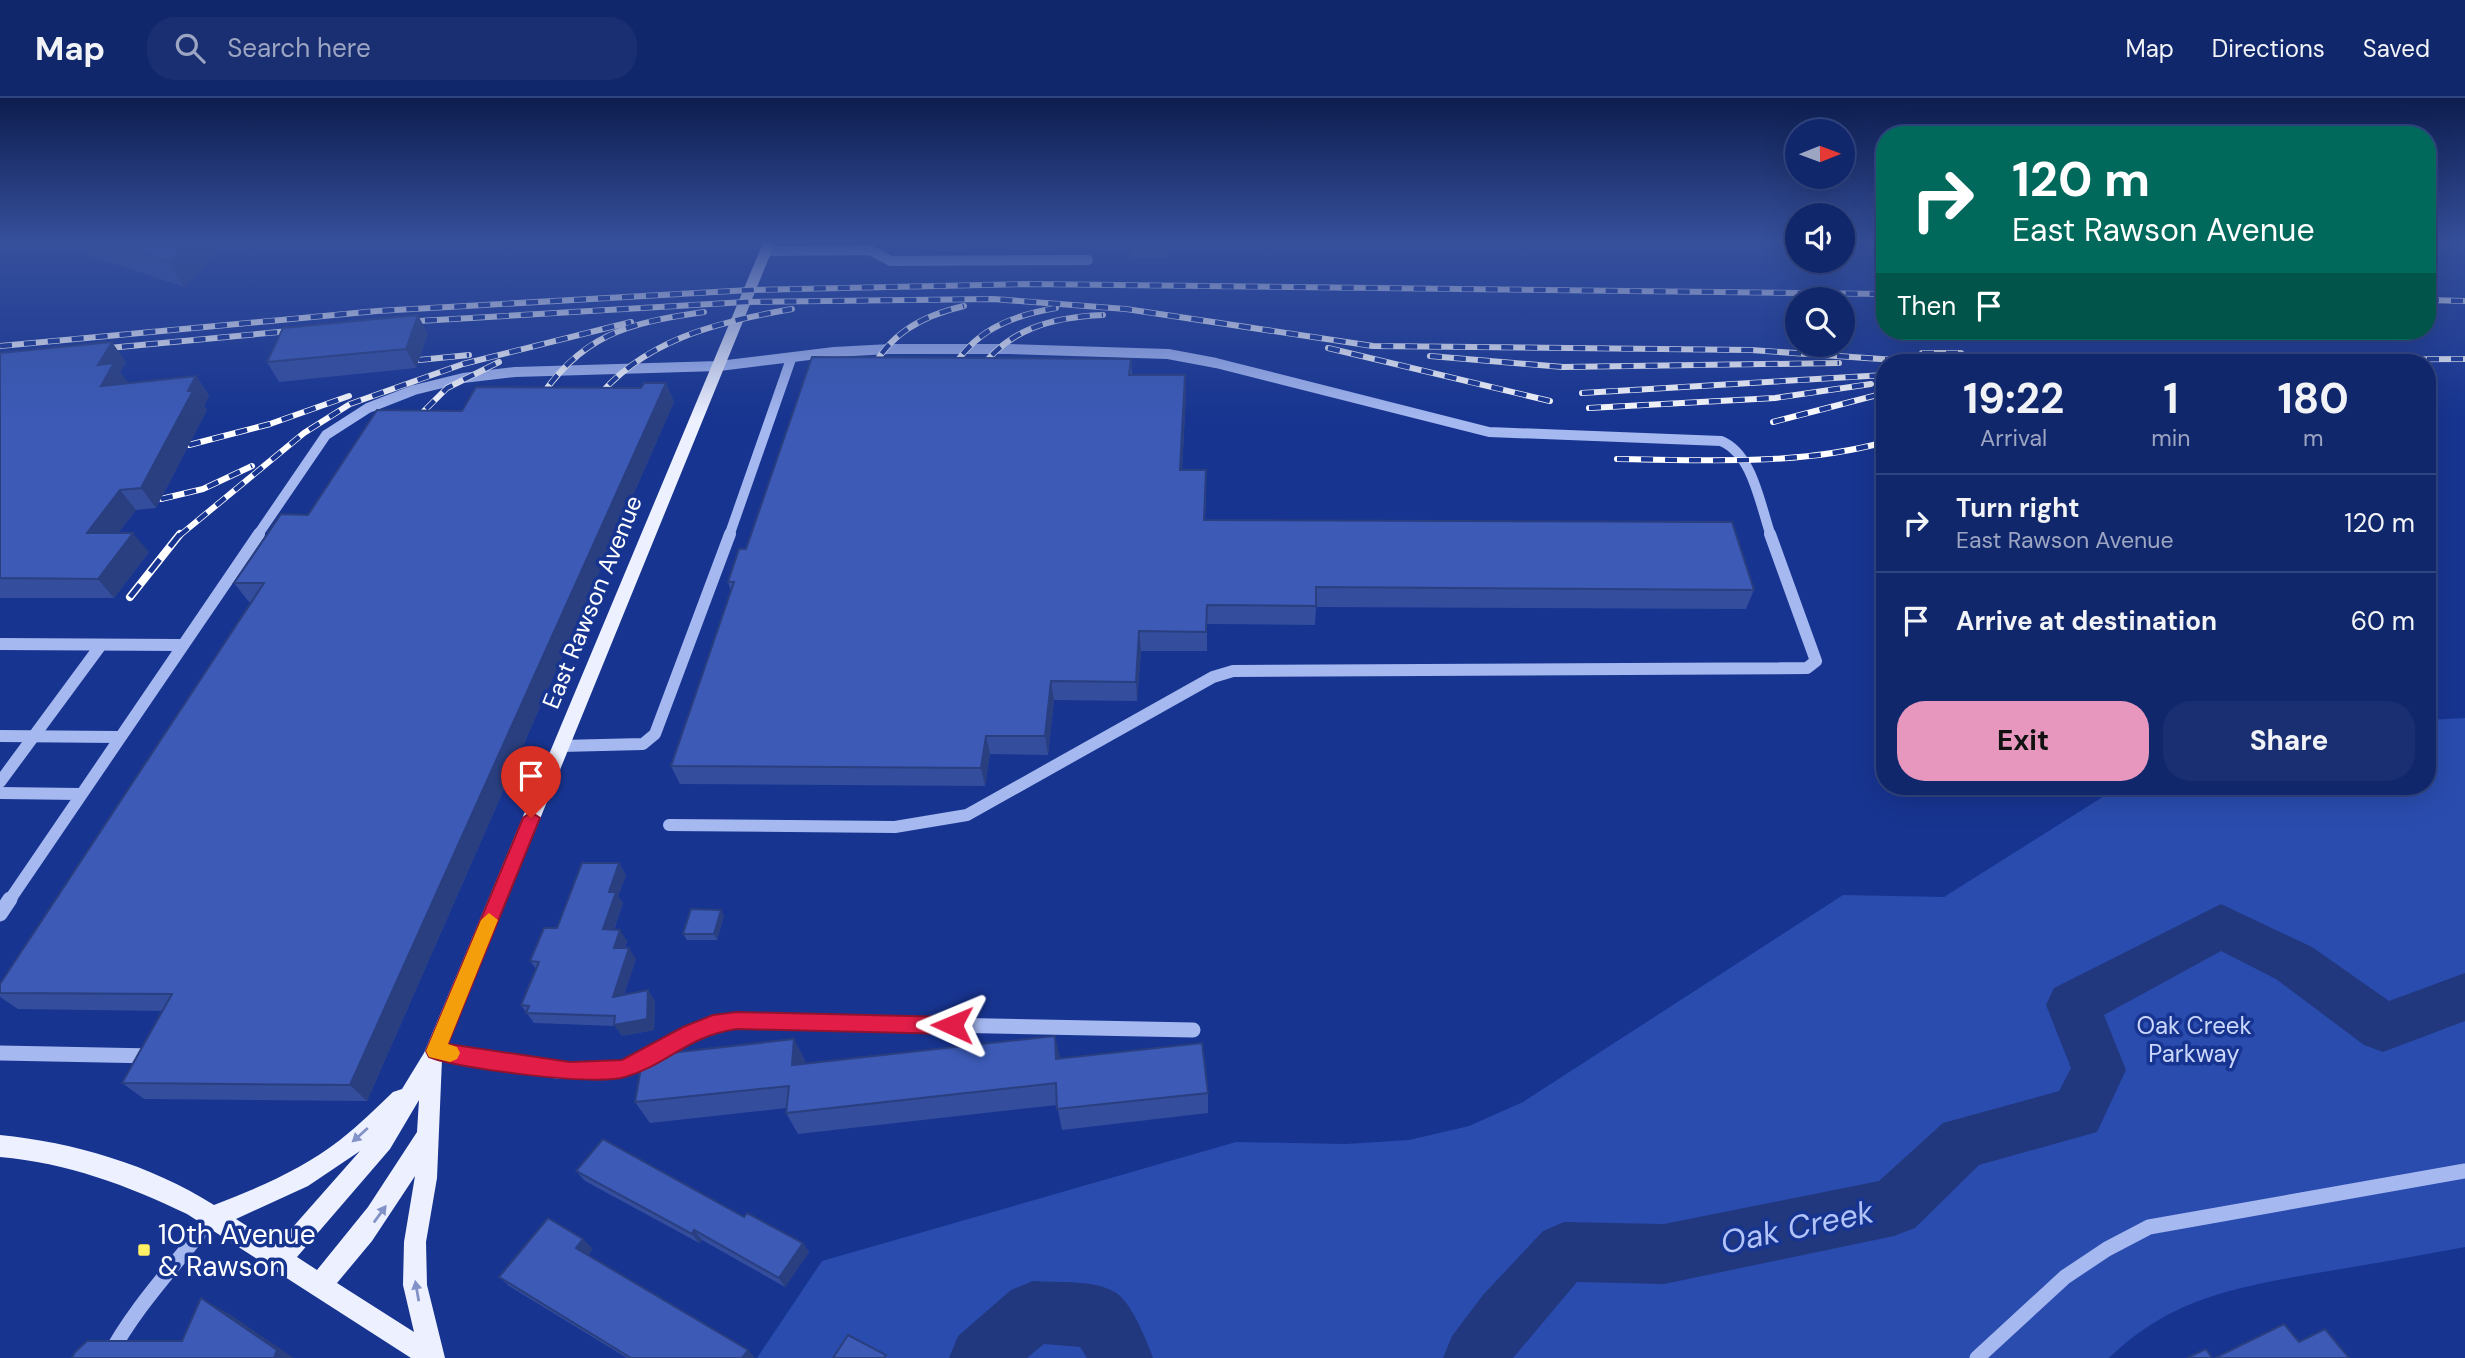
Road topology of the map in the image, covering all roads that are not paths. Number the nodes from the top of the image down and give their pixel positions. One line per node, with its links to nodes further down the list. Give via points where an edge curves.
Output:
1 (745, 302): 3 (main road, East Rawson Avenue)
2 (792, 359): 3 (street); 10 (lane, via 655,734 642,744); 14 (street, via 881,350 1168,354 1489,432 1721,442 1733,446 1744,460 1816,661 1807,668 1786,669 1233,671 1213,677 967,815 946,822 919,827)
3 (718, 366): 6 (street, via 469,375 354,415 326,435); 10 (main road, East Rawson Avenue)
4 (0, 644): 5 (street)
5 (102, 645): 6 (street); 8 (street)
6 (181, 646): 9 (street)
7 (0, 736): 8 (street)
8 (34, 736): 9 (street); 11 (street)
9 (119, 737): 13 (street)
10 (561, 746): 18 (main road, East Rawson Avenue)
11 (0, 782)
12 (0, 793): 13 (street)
13 (80, 794): 15 (street)
14 (669, 825)
15 (0, 914)
16 (1193, 1030): 18 (street, via 737,1021 690,1033 623,1069 570,1071)
17 (0, 1053): 19 (street)
18 (434, 1055): 20 (main road, East Rawson Avenue); 21 (main road, East Rawson Avenue)
19 (158, 1056)
20 (411, 1090): 24 (main road, one-way to 24, via 323,1163 255,1200); 25 (main road, East Rawson Avenue, via 382,1142)
21 (426, 1137): 26 (main road, East Rawson Avenue, one-way to 21, via 388,1203); 28 (main road, one-way to 21, via 415,1285)
22 (0, 1146): 24 (main road, via 116,1170)
23 (2465, 1171): 29 (street, via 2149,1227 2065,1277)
24 (212, 1217): 25 (main road); 27 (lane, via 126,1324)
25 (280, 1259): 26 (main road)
26 (320, 1284): 28 (main road)
27 (108, 1358)
28 (432, 1358)
29 (1977, 1358)

